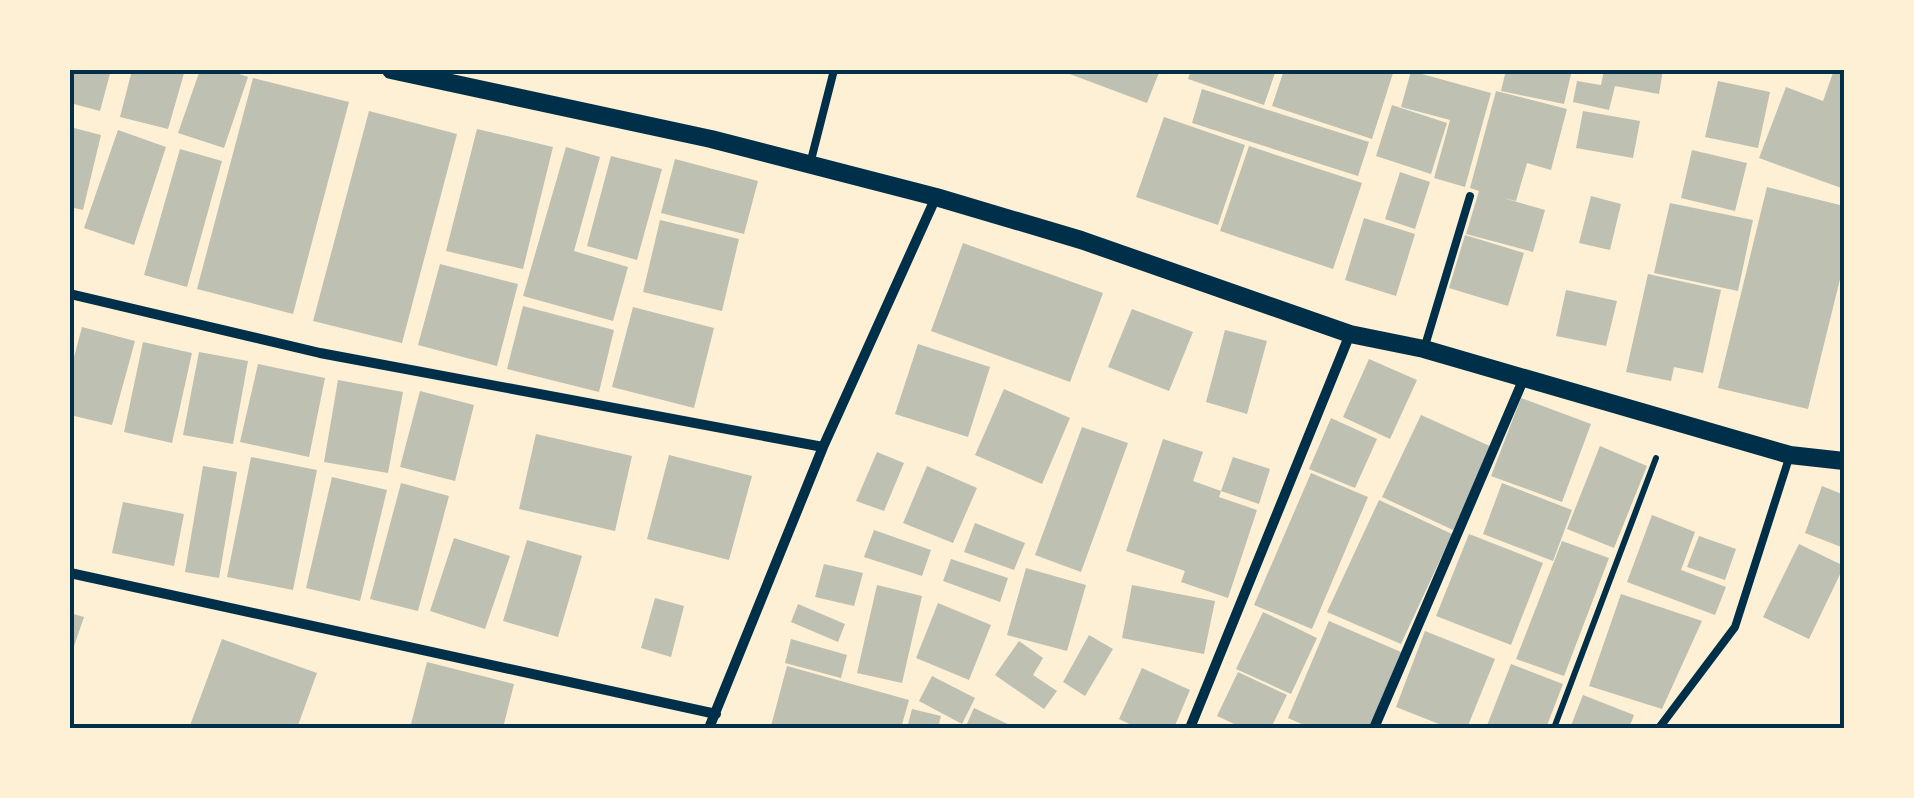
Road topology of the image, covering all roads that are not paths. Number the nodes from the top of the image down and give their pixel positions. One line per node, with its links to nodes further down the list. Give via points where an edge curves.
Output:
1 (391, 70): 3 (street)
2 (834, 70): 3 (lane)
3 (810, 164): 5 (street)
4 (1470, 196): 8 (lane)
5 (936, 197): 7 (street); 10 (street)
6 (70, 294): 10 (street, via 320,353)
7 (1350, 334): 8 (street); 16 (street)
8 (1424, 350): 9 (street)
9 (1524, 378): 11 (street); 17 (street)
10 (824, 447): 14 (street)
11 (1790, 455): 12 (street); 18 (lane, via 1735,627)
12 (1844, 461)
13 (70, 573): 14 (street)
14 (716, 714): 15 (street)
15 (709, 728)
16 (1190, 728)
17 (1374, 728)
18 (1659, 728)

